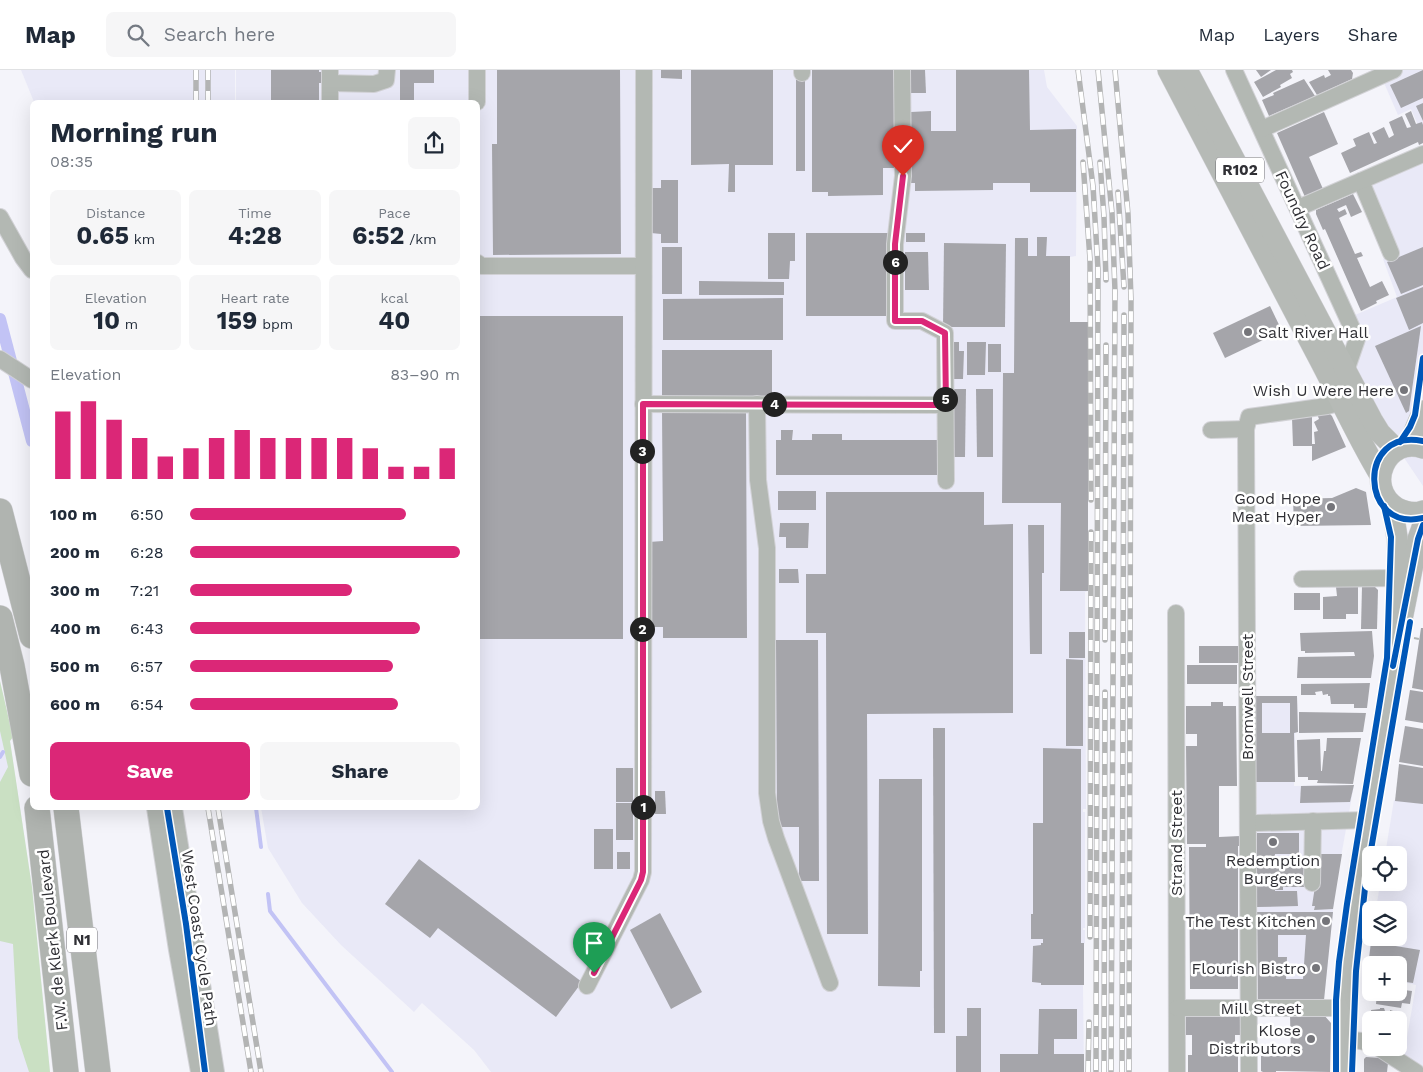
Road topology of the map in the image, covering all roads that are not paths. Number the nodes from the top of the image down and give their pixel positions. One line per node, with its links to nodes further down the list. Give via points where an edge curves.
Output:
1 (387, 70): 10 (street, via 386,80 374,84)
2 (477, 70): 12 (street)
3 (644, 70): 20 (street)
4 (902, 70): 28 (street, via 903,176 895,244 895,321 922,321 945,333)
5 (1168, 70): 25 (main road, R102)
6 (1187, 70): 23 (main road, R102)
7 (1234, 70): 13 (street, Foundry Road)
8 (1394, 70): 9 (street)
9 (1363, 76): 13 (street)
10 (330, 77): 11 (street)
11 (330, 100)
12 (477, 100)
13 (1262, 129): 16 (street, Foundry Road)
14 (1423, 154): 15 (street)
15 (1361, 181): 16 (street); 18 (street)
16 (1298, 208): 23 (street, Foundry Road, via 1357,338)
17 (0, 217): 21 (street)
18 (1391, 253)
19 (480, 265): 20 (street)
20 (644, 266): 26 (street)
21 (30, 268)
22 (0, 359): 24 (street)
23 (1346, 371): 32 (main road, R102, via 1380,433)
24 (29, 378)
25 (1342, 402): 30 (street, via 1249,417); 33 (main road, R102)
26 (643, 404): 27 (street); 55 (street, via 643,872)
27 (757, 404): 28 (street); 54 (street, via 758,480 767,548 769,810 776,838)
28 (946, 405): 34 (street)
29 (1423, 411): 32 (main road)
30 (1246, 428): 31 (street); 57 (street, Bromwell Street)
31 (1211, 430)
32 (1409, 448): 33 (main road, via 1389,456)
33 (1380, 475): 35 (main road, R102, via 1381,489)
34 (946, 481)
35 (1392, 505): 37 (main road, via 1409,512); 39 (main road, R102, via 1397,537)
36 (0, 511): 43 (highway)
37 (1423, 511)
38 (1423, 525): 44 (main road, R102)
39 (1397, 578): 40 (street); 44 (main road, R102)
40 (1302, 579)
41 (1176, 613): 56 (street, Strand Street)
42 (0, 618): 45 (highway)
43 (30, 628)
44 (1401, 648): 50 (main road, R102)
45 (30, 763)
46 (38, 810): 62 (highway, F.W. de Klerk Boulevard / N1)
47 (66, 810): 63 (highway, F.W. de Klerk Boulevard / N1)
48 (155, 810): 64 (street)
49 (174, 810): 65 (street)
50 (1367, 820): 51 (street); 58 (main road, R102, via 1348,950)
51 (1313, 821): 52 (street); 53 (street)
52 (1257, 822)
53 (1312, 883)
54 (830, 983)
55 (587, 986)
56 (1177, 1008): 57 (street, Mill Street); 66 (street, Strand Street)
57 (1249, 1008): 58 (street, Mill Street); 67 (street, Bromwell Street)
58 (1345, 1008): 59 (main road, R102)
59 (1345, 1039): 60 (street); 68 (main road, R102)
60 (1362, 1041)
61 (1391, 1056): 69 (street)
62 (66, 1072)
63 (98, 1072)
64 (199, 1072)
65 (216, 1072)
66 (1177, 1072)
67 (1249, 1072)
68 (1345, 1072)
69 (1416, 1072)

